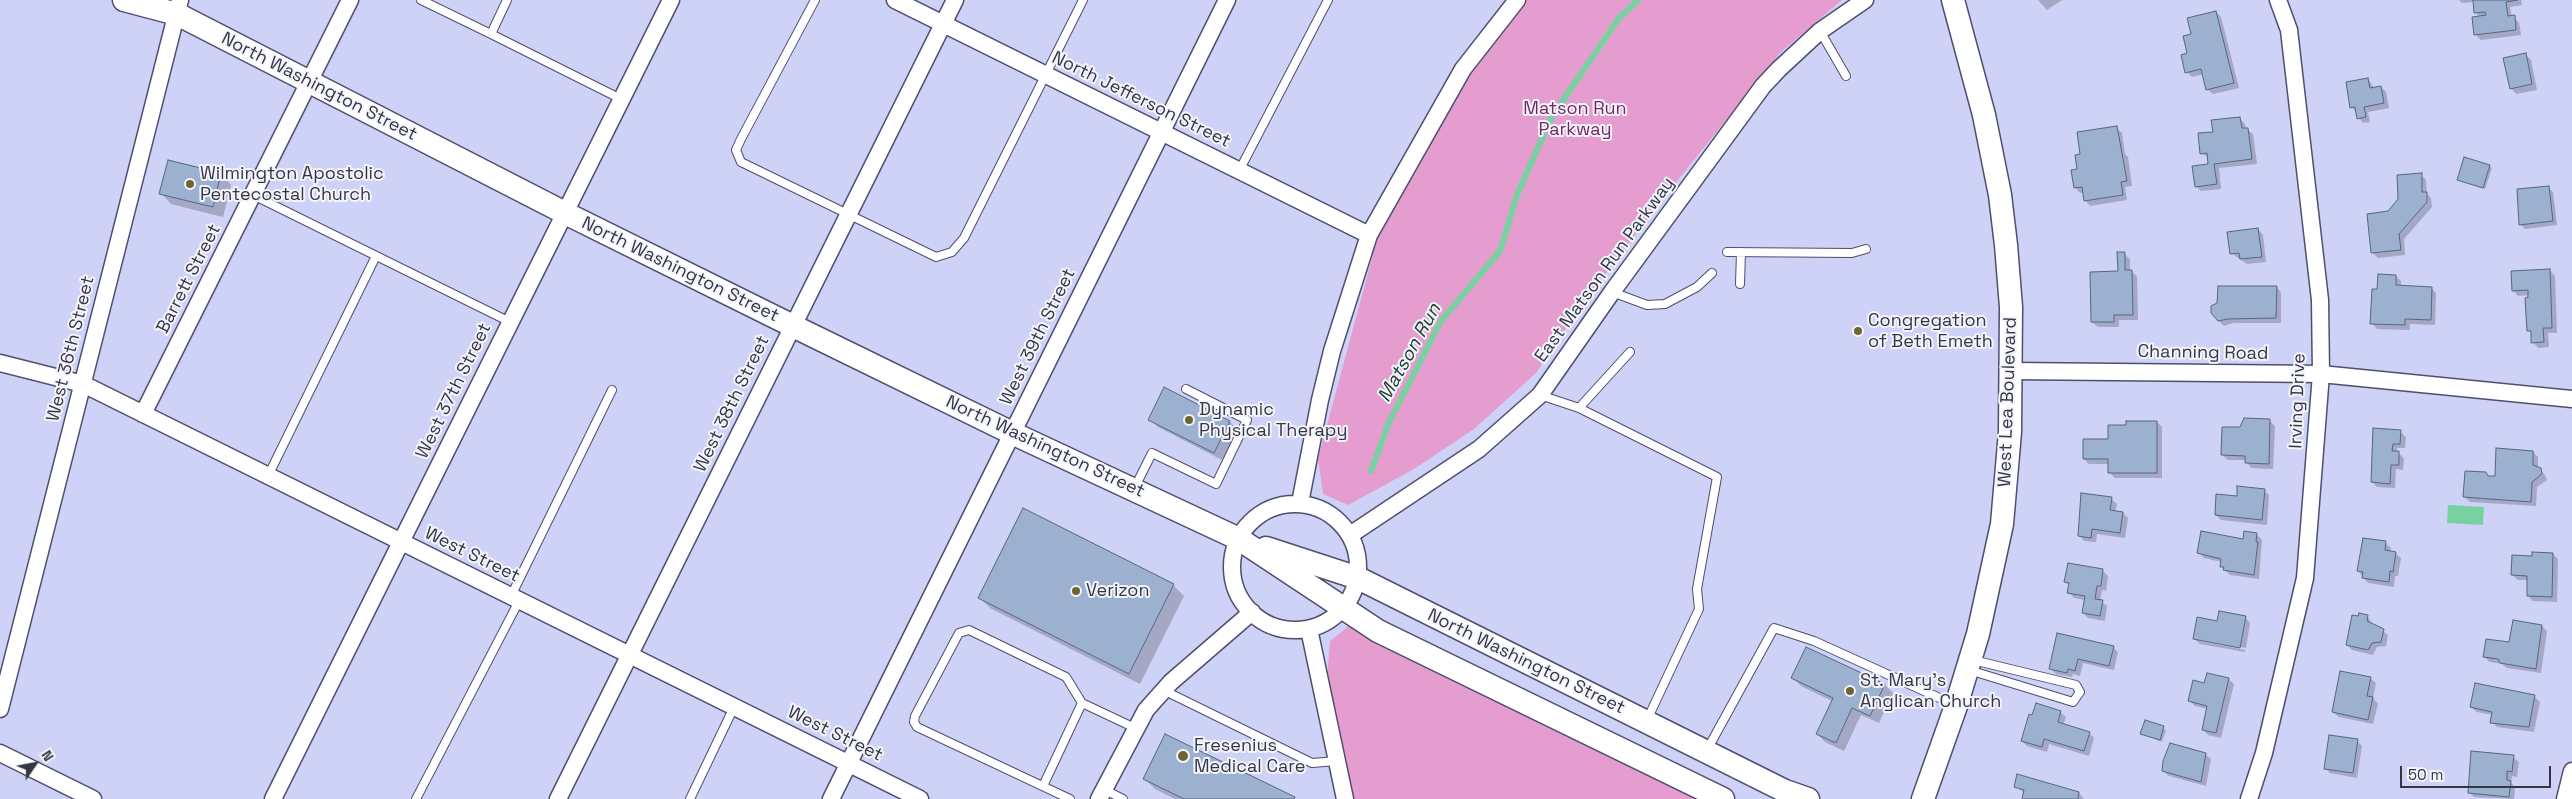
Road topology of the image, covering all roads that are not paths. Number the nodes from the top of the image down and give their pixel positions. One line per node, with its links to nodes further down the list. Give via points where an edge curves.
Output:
1 (124, 0): 16 (main road, North Washington Street)
2 (350, 0): 22 (street, Barrett Street)
3 (421, 0): 19 (lane)
4 (508, 0): 19 (lane)
5 (671, 0): 23 (street, West 37th Street)
6 (815, 0): 28 (lane, via 736,150 741,162 750,168)
7 (895, 0): 17 (street, North Jefferson Street)
8 (955, 0): 17 (street, West 38th Street)
9 (1084, 0): 20 (lane)
10 (1227, 0): 24 (street, West 39th Street)
11 (1328, 0): 25 (lane)
12 (1517, 0): 29 (street, via 1463,69)
13 (1865, 0): 18 (street, East Matson Run Parkway)
14 (1953, 0): 41 (main road, West Lea Boulevard, via 1984,115 2000,195 2011,307)
15 (2278, 0): 42 (street, Irving Drive, via 2289,30 2320,300)
16 (179, 7): 22 (main road, North Washington Street); 43 (street, West 36th Street)
17 (943, 24): 20 (street, North Jefferson Street); 28 (street, West 38th Street)
18 (1820, 31): 21 (lane); 36 (street, East Matson Run Parkway, via 1763,86)
19 (491, 34): 23 (lane)
20 (1046, 75): 24 (street, North Jefferson Street); 28 (lane, via 964,238 952,252 936,257)
21 (1846, 76)
22 (309, 83): 26 (street, Barrett Street); 27 (main road, North Washington Street)
23 (621, 99): 27 (street, West 37th Street)
24 (1161, 132): 25 (street, North Jefferson Street); 50 (street, West 39th Street)
25 (1239, 171): 29 (street, North Jefferson Street)
26 (252, 196): 33 (lane); 49 (street, Barrett Street)
27 (565, 213): 37 (street, West 37th Street); 38 (main road, North Washington Street)
28 (848, 215): 38 (street, West 38th Street)
29 (1369, 235): 53 (street, via 1330,359)
30 (1866, 249): 32 (lane, via 1852,253)
31 (1727, 252): 32 (lane)
32 (1741, 252): 35 (lane)
33 (376, 256): 37 (lane); 51 (lane)
34 (1712, 273): 36 (lane, via 1696,287 1665,304 1647,305)
35 (1740, 284)
36 (1612, 292): 46 (street, East Matson Run Parkway)
37 (510, 322): 56 (street, West 37th Street)
38 (793, 326): 50 (main road, North Washington Street); 62 (street, West 38th Street)
39 (1630, 352): 48 (lane)
40 (0, 363): 43 (street, West Street)
41 (2011, 371): 42 (street, Channing Road); 63 (main road, West Lea Boulevard, via 2010,432 2002,524)
42 (2321, 374): 47 (street, Channing Road); 91 (street, Irving Drive, via 2305,578)
43 (83, 384): 49 (street, West Street); 68 (street, West 36th Street)
44 (1186, 389): 52 (lane, via 1247,420 1216,484 1152,453)
45 (612, 390): 58 (lane)
46 (1540, 395): 48 (lane); 54 (street, East Matson Run Parkway, via 1479,449)
47 (2572, 399)
48 (1579, 408): 69 (lane, via 1717,477 1697,590 1699,610)
49 (143, 414): 51 (street, West Street)
50 (1012, 433): 52 (main road, North Washington Street); 74 (street, West 39th Street)
51 (268, 476): 56 (street, West Street)
52 (1134, 489): 55 (main road, North Washington Street)
53 (1300, 504): 54 (street, via 1329,513); 55 (street, via 1282,505 1264,512 1249,523)
54 (1350, 535): 57 (street, via 1358,556)
55 (1238, 539): 57 (main road, North Washington Street); 59 (main road, North Washington Street); 60 (street, via 1233,558 1233,578 1240,596)
56 (401, 542): 58 (street, West Street); 79 (street, West 37th Street)
57 (1358, 578): 59 (street); 69 (main road, North Washington Street)
58 (515, 598): 62 (street, West Street); 80 (lane)
59 (1342, 609): 61 (street, via 1327,622); 88 (main road, North Washington Street, via 1378,630)
60 (1252, 612): 61 (street, via 1278,627); 64 (street)
61 (1308, 629): 73 (street)
62 (630, 655): 67 (street, West Street); 81 (street, West 38th Street)
63 (1969, 664): 63 (lane, via 2076,685 2080,692 2073,702); 66 (main road, West Lea Boulevard)
64 (1163, 690): 70 (street); 73 (lane, via 1312,763)
65 (1082, 703): 70 (lane); 76 (lane); 76 (lane, via 1066,677 968,630 959,633 955,639 914,716 918,727)
66 (1956, 706): 71 (lane, via 1814,641 1774,628); 90 (main road, West Lea Boulevard)
67 (734, 707): 74 (street, West Street); 82 (lane)
68 (0, 708)
69 (1646, 722): 71 (main road, North Washington Street)
70 (1135, 728): 77 (street)
71 (1706, 752): 89 (main road, North Washington Street)
72 (0, 753): 78 (street)
73 (1337, 761): 87 (street)
74 (849, 764): 83 (street, West 39th Street); 84 (street, West Street)
75 (2572, 771): 92 (street)
76 (1043, 786): 85 (lane)
77 (1101, 794): 86 (lane)
78 (93, 799)
79 (273, 799)
80 (416, 799)
81 (558, 799)
82 (690, 799)
83 (831, 799)
84 (920, 799)
85 (1070, 799)
86 (1123, 799)
87 (1345, 799)
88 (1723, 799)
89 (1808, 799)
90 (1923, 799)
91 (2250, 799)
92 (2565, 799)

